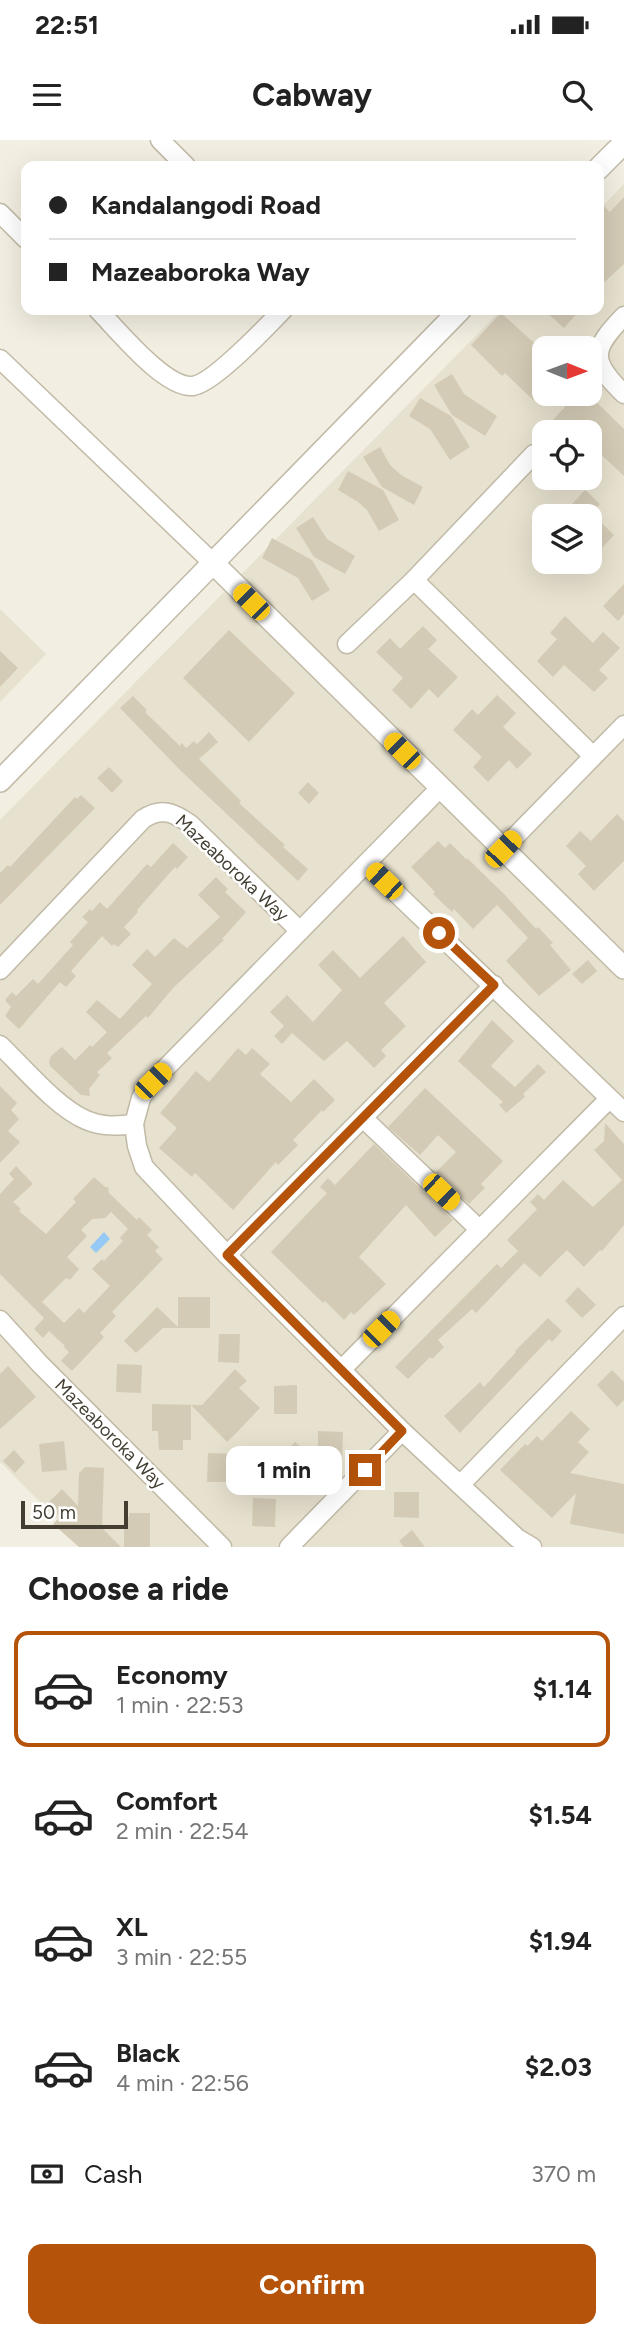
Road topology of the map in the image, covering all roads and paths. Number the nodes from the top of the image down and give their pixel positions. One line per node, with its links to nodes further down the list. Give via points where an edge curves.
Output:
1 (160, 140): 3 (street)
2 (624, 143): 4 (street)
3 (181, 161)
4 (604, 163)
5 (0, 213): 6 (street)
6 (21, 234)
7 (103, 315): 8 (street, via 163,374 191,386 207,382)
8 (279, 315)
9 (455, 315): 14 (street)
10 (624, 316): 12 (street, via 606,335 599,366)
11 (0, 359): 14 (street)
12 (624, 394)
13 (532, 456): 15 (street)
14 (214, 564): 19 (street); 20 (street)
15 (414, 580): 16 (street); 18 (street)
16 (347, 643)
17 (624, 725): 18 (street)
18 (593, 756): 21 (street)
19 (0, 781)
20 (439, 788): 21 (street); 22 (street)
21 (503, 849): 24 (street)
22 (366, 864): 23 (street); 26 (street)
23 (300, 931): 25 (street, Mazeaboroka Way, via 190,824 162,811 143,819); 31 (street, via 153,1081 141,1098)
24 (624, 968)
25 (0, 970)
26 (494, 985): 28 (street); 30 (street)
27 (0, 1045): 31 (street, via 66,1108 87,1121)
28 (609, 1099): 29 (street); 32 (street)
29 (624, 1112)
30 (363, 1118): 32 (street); 33 (street)
31 (134, 1125): 33 (street, via 144,1167)
32 (480, 1230): 36 (street)
33 (227, 1255): 36 (street)
34 (624, 1316): 38 (street)
35 (0, 1320): 39 (street, Mazeaboroka Way)
36 (342, 1369): 37 (street)
37 (402, 1431): 38 (street); 40 (street)
38 (460, 1485): 41 (street)
39 (222, 1547)
40 (289, 1547)
41 (532, 1547)

